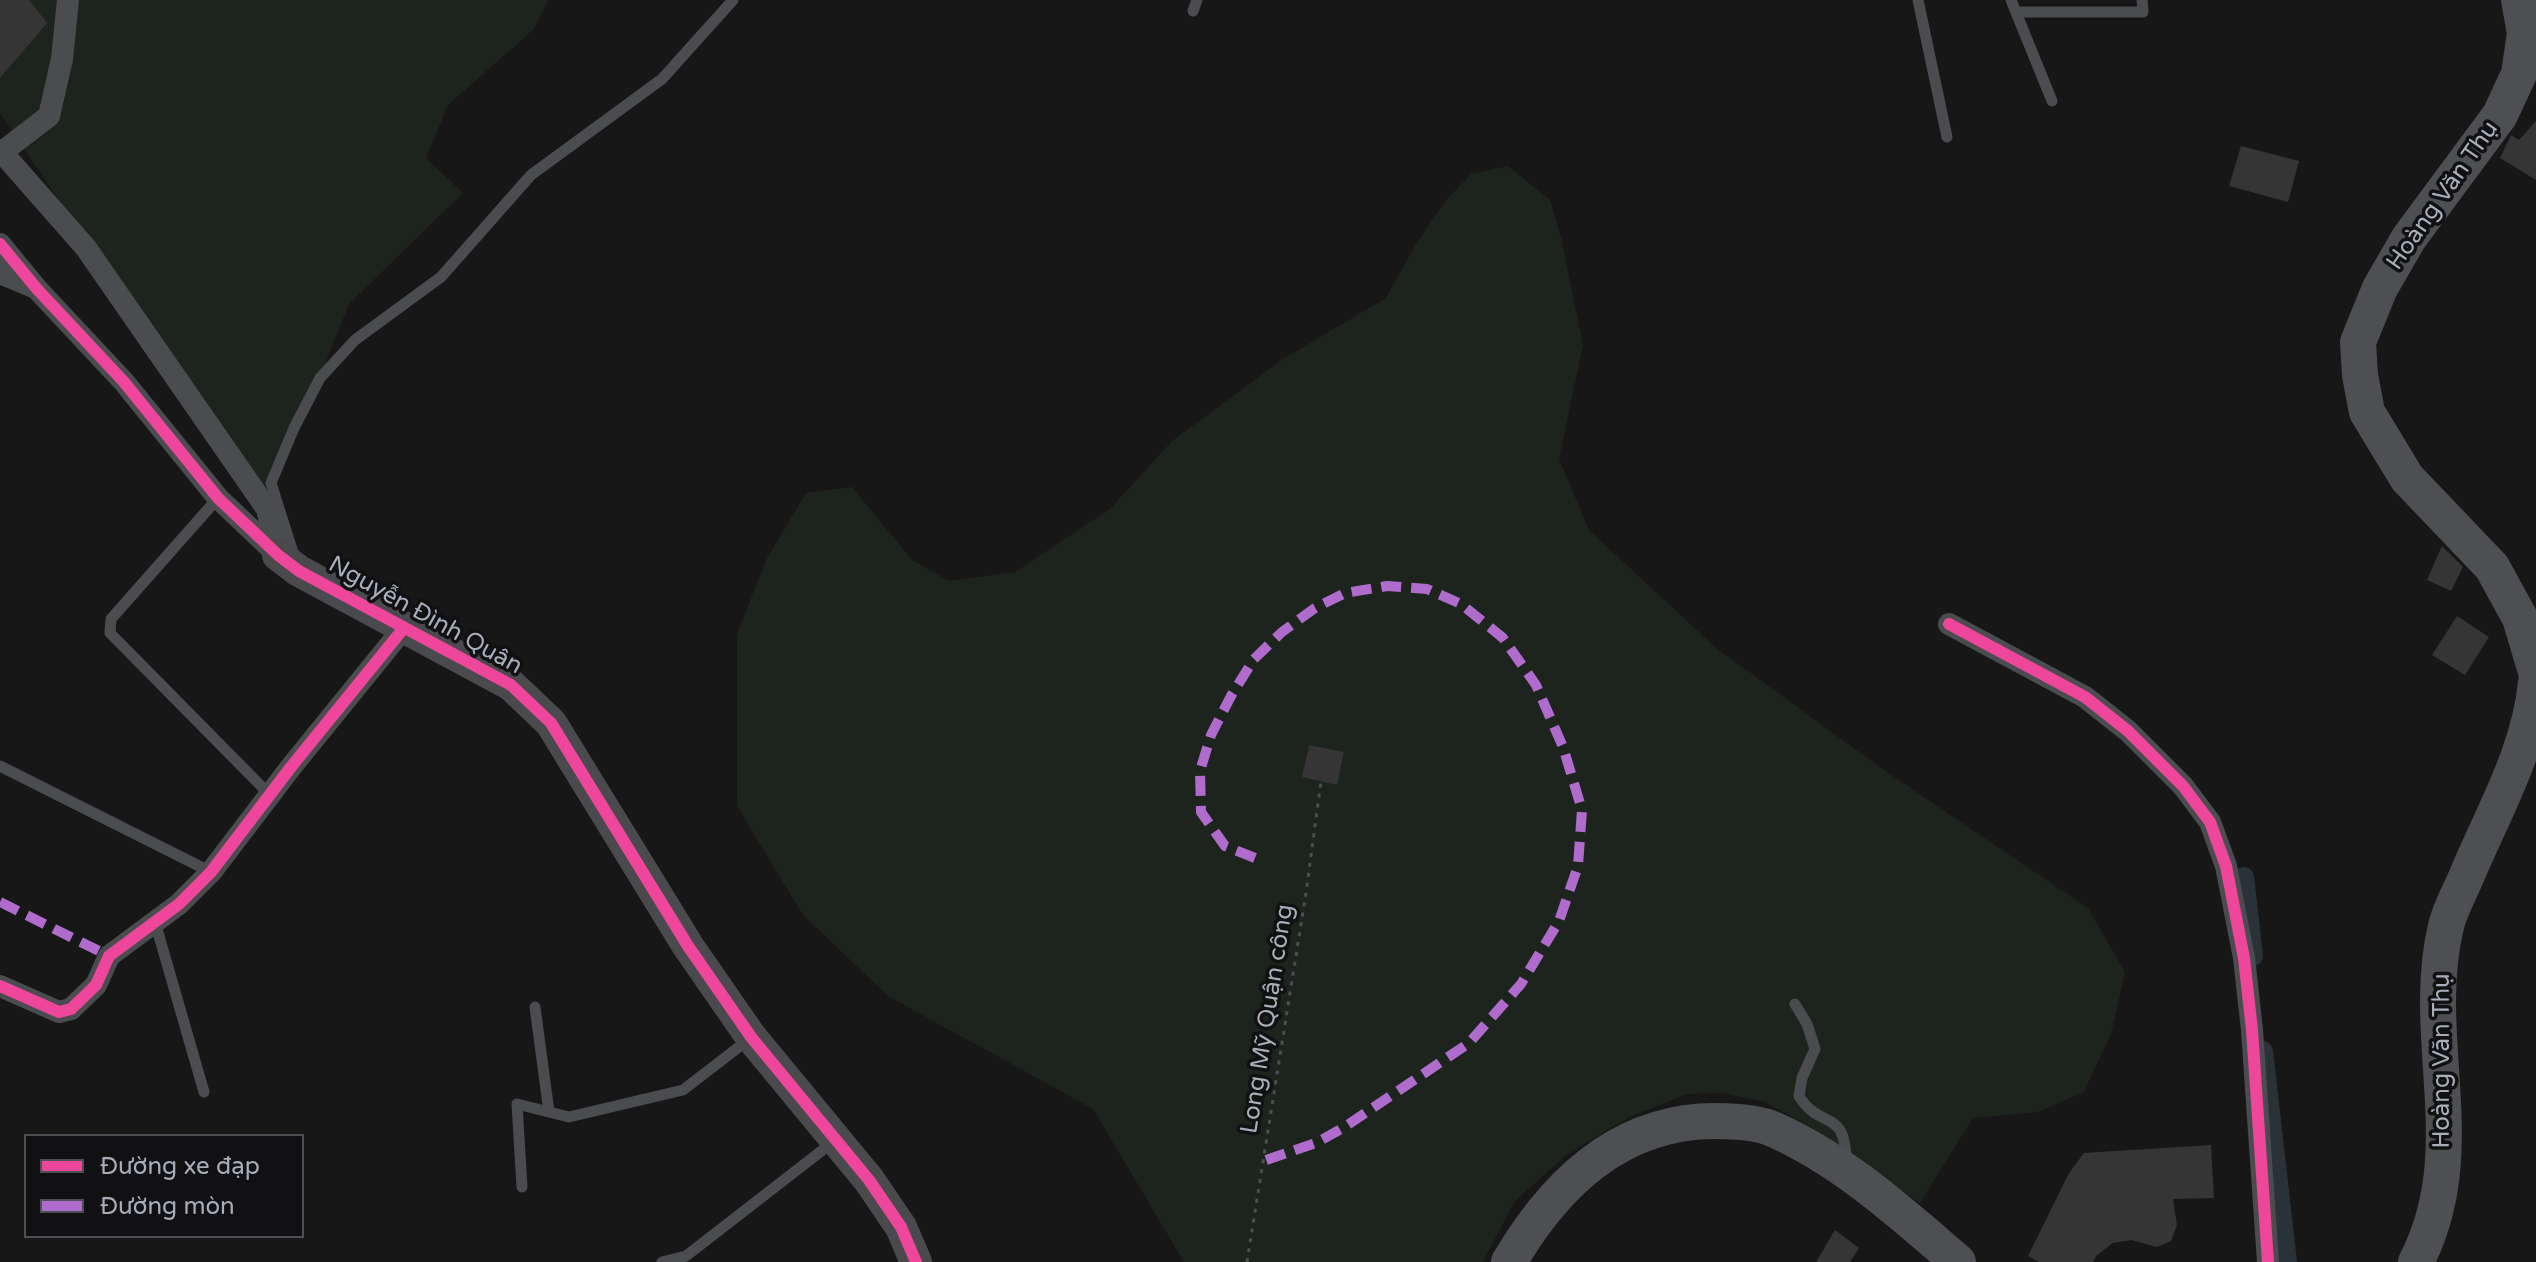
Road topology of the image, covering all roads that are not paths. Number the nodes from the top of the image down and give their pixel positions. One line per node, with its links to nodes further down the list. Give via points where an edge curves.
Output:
1 (68, 0): 10 (street, via 49,116)
2 (733, 0): 15 (lane, via 662,79 531,175 441,277 355,340 320,378 271,483)
3 (1918, 0): 9 (lane)
4 (2011, 0): 7 (lane)
5 (2142, 0): 7 (lane, via 2143,12)
6 (2519, 0): 18 (main road, Hoàng Văn Thụ, via 2525,33 2519,74 2500,115 2409,238 2380,288 2358,342 2367,412 2407,478 2492,567 2520,618)
7 (2016, 12): 8 (lane)
8 (2052, 101)
9 (1947, 137)
10 (1, 151): 15 (street, via 86,248 267,509)
11 (0, 244): 13 (street, Nguyễn Đình Quân)
12 (0, 273): 13 (street)
13 (37, 289): 14 (street, Nguyễn Đình Quân, via 124,382)
14 (218, 498): 15 (street, Nguyễn Đình Quân); 21 (lane, via 111,619 110,633)
15 (289, 563): 17 (street, Nguyễn Đình Quân)
16 (1949, 624): 37 (street, via 2085,697 2183,786 2210,822 2226,866 2244,958)
17 (403, 629): 21 (street); 27 (street, Nguyễn Đình Quân, via 511,685 551,723 688,946)
18 (2536, 672)
19 (2536, 682): 38 (main road, Hoàng Văn Thụ, via 2533,713 2516,764 2446,925 2437,1003 2445,1103 2443,1176 2430,1234)
20 (0, 766): 22 (lane)
21 (271, 795): 22 (street)
22 (211, 872): 23 (street)
23 (155, 922): 24 (street, via 109,956 96,985 71,1009 59,1012); 28 (lane)
24 (0, 986)
25 (1795, 1004): 31 (lane, via 1815,1049 1799,1096 1807,1109 1842,1130)
26 (535, 1007): 29 (lane)
27 (751, 1037): 29 (lane, via 683,1090 569,1117); 30 (street, Nguyễn Đình Quân)
28 (204, 1092)
29 (549, 1112): 32 (lane, via 517,1104)
30 (836, 1139): 33 (lane, via 686,1256); 34 (street, Nguyễn Đình Quân, via 901,1227)
31 (1846, 1169): 35 (main road, via 1773,1128 1733,1121 1674,1124 1597,1158 1531,1224); 36 (main road)
32 (522, 1187)
33 (662, 1262)
34 (916, 1262)
35 (1509, 1262)
36 (1958, 1262)
37 (2268, 1262)
38 (2416, 1262)

